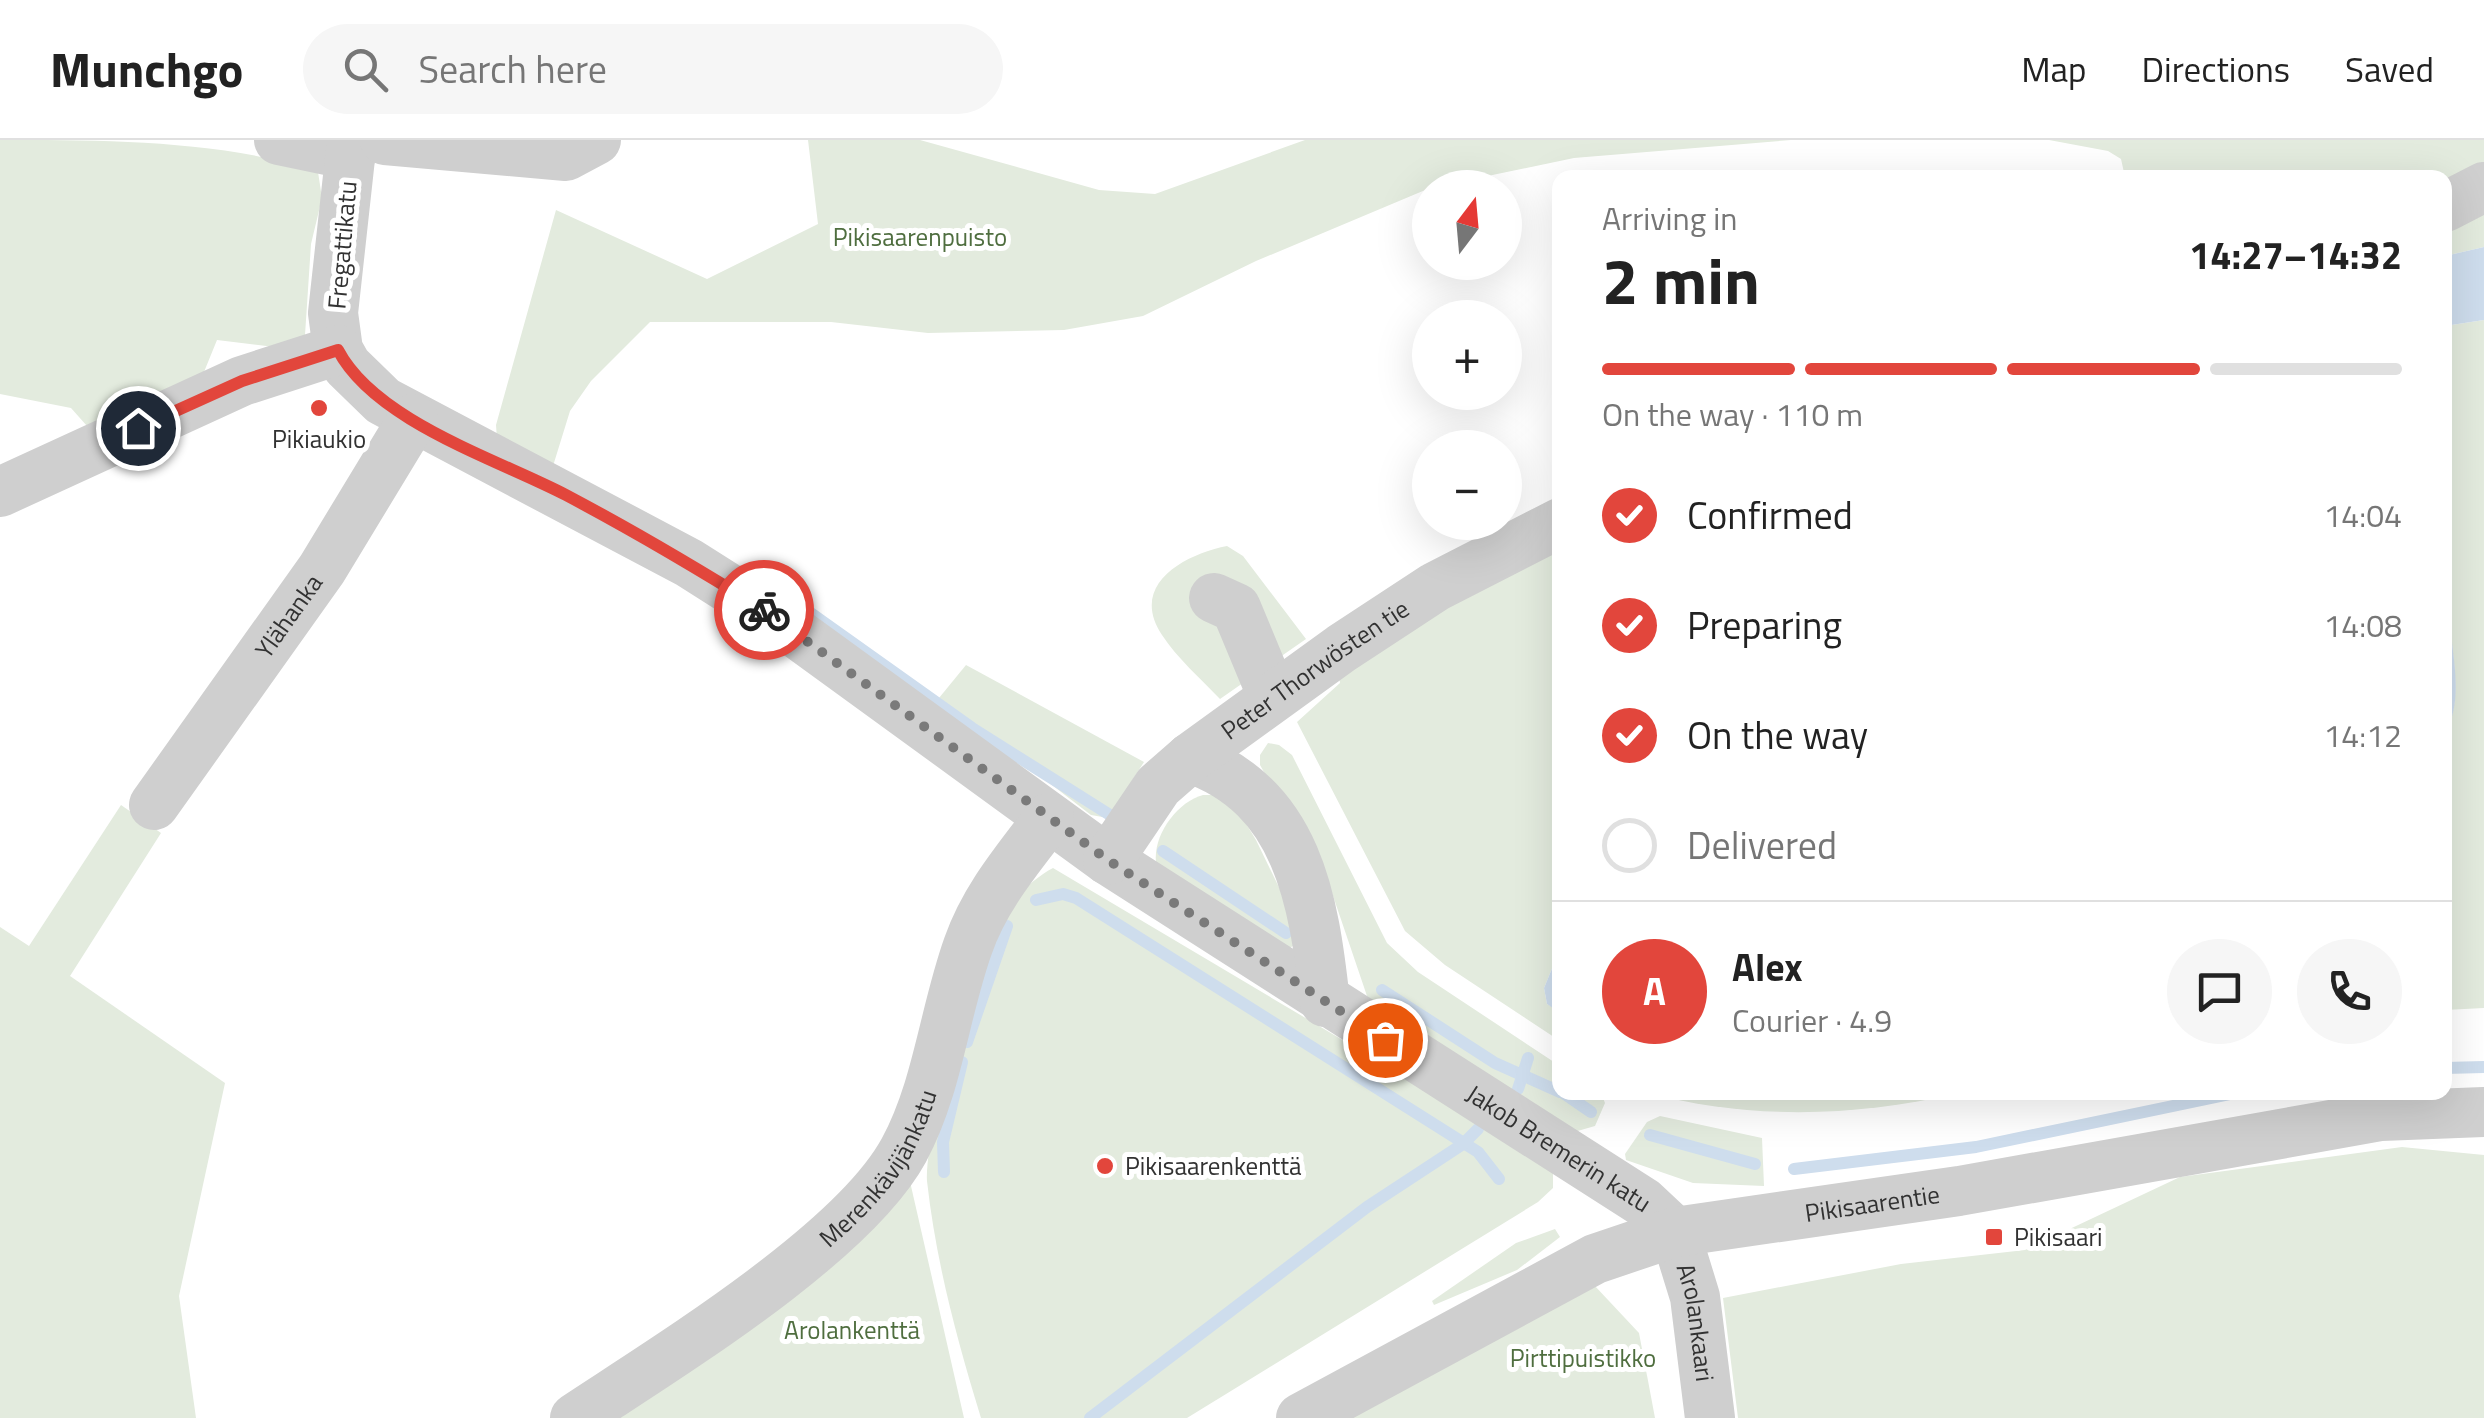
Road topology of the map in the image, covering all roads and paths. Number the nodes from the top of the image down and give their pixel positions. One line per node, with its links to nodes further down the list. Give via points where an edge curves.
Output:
1 (278, 140): 2 (street)
2 (363, 145): 3 (street); 6 (street, Fregattikatu, via 334,313)
3 (581, 148)
4 (2484, 187): 5 (street)
5 (2452, 203)
6 (338, 350): 7 (street, Jakob Bremerin katu, via 361,381); 8 (street, via 242,381)
7 (412, 419): 13 (street, Ylähanka, via 322,569); 14 (street, Jakob Bremerin katu, via 690,563 852,670)
8 (0, 492)
9 (1552, 527): 11 (street, Peter Thorwösten tie, via 1435,588)
10 (1214, 598): 11 (street, via 1236,608)
11 (1273, 696): 12 (street, Peter Thorwösten tie)
12 (1190, 758): 15 (street, Peter Thorwösten tie, via 1158,786); 16 (street, via 1244,783 1284,835 1306,886)
13 (154, 805)
14 (1049, 818): 15 (street, Jakob Bremerin katu); 19 (street, Merenkävijänkatu, via 980,918 924,1102 904,1151 879,1184 816,1246 692,1341)
15 (1108, 860): 16 (street, Jakob Bremerin katu)
16 (1325, 1002): 18 (street, Jakob Bremerin katu, via 1642,1202)
17 (2484, 1112): 18 (street, Pikisaarentie, via 2382,1116 1959,1191)
18 (1675, 1232): 20 (street, Pikisaarentie, via 1596,1259); 21 (street, Arolankaari, via 1695,1297)
19 (575, 1418)
20 (1301, 1418)
21 (1710, 1418)

